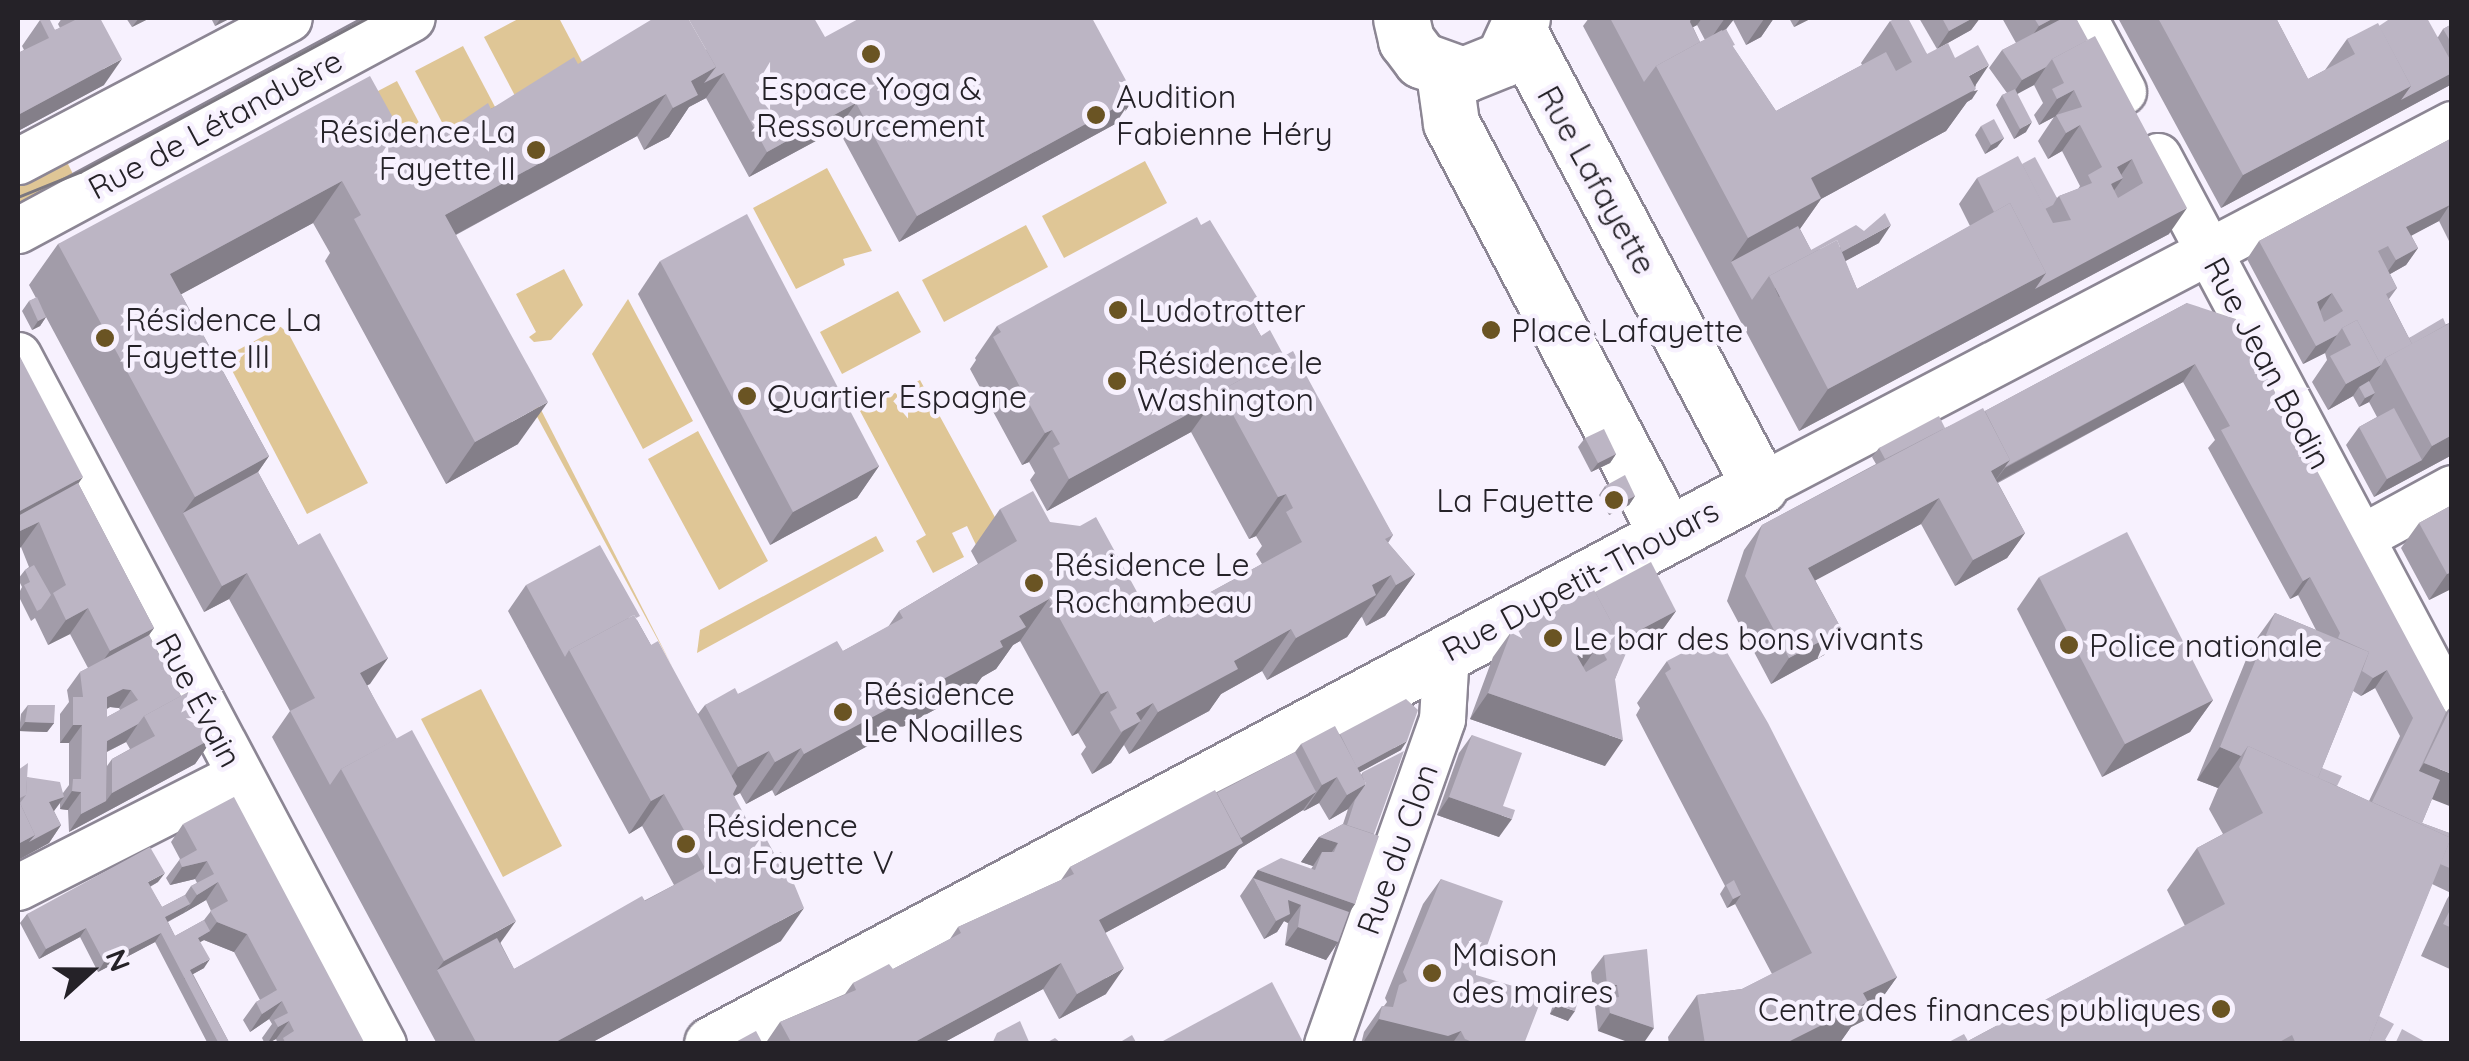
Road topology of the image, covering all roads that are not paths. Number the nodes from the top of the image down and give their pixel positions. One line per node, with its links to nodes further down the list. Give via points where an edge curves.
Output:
1 (412, 18): 9 (street, Rue de Létanduère)
2 (1401, 18): 6 (street, via 1412,51)
3 (2084, 18): 10 (street, Rue Jean Bodin)
4 (271, 22): 8 (street)
5 (1521, 25): 6 (street, via 1507,54 1487,70); 12 (street, Rue Lafayette)
6 (1444, 72): 14 (street, via 1451,123)
7 (2452, 124): 10 (street, Rue Dupetit-Thouars)
8 (18, 161)
9 (18, 230)
10 (2208, 250): 12 (street, Rue Dupetit-Thouars); 15 (street, Rue Jean Bodin)
11 (18, 355): 18 (street, Rue Évain)
12 (1760, 486): 14 (street, Rue Dupetit-Thouars)
13 (2452, 488): 15 (street)
14 (1666, 532): 16 (street, Rue Dupetit-Thouars)
15 (2360, 538): 17 (street, Rue Jean Bodin)
16 (1446, 650): 21 (street, Rue Dupetit-Thouars); 22 (street, Rue du Clon, via 1442,719)
17 (2452, 708)
18 (239, 774): 19 (street); 20 (street, Rue Évain)
19 (18, 887)
20 (382, 1044)
21 (712, 1044)
22 (1327, 1044)

